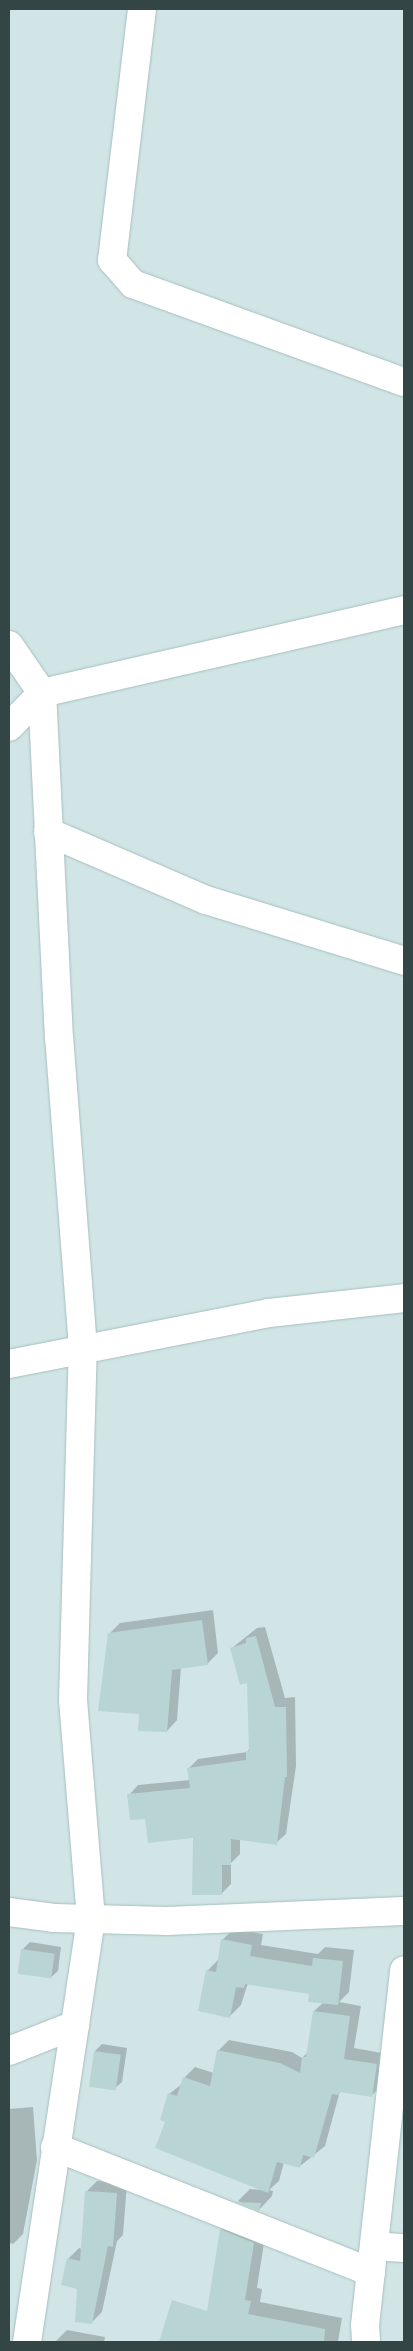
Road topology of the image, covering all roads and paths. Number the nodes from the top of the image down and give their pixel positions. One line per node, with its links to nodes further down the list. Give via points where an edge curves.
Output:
1 (142, 9): 2 (street, via 112,260 133,284)
2 (404, 382)
3 (404, 610): 5 (street)
4 (9, 646): 5 (street)
5 (42, 692): 6 (street); 7 (street)
6 (9, 726)
7 (48, 832): 8 (street, via 206,900); 10 (street, via 59,1039)
8 (404, 962)
9 (404, 1298): 10 (street, via 269,1313)
10 (83, 1348): 11 (street); 14 (street, via 73,1700)
11 (9, 1364)
12 (404, 1911): 14 (street, via 167,1921)
13 (9, 1912): 14 (street)
14 (91, 1919): 16 (street)
15 (404, 1970): 20 (street)
16 (75, 2025): 17 (street); 18 (street)
17 (9, 2051)
18 (55, 2147): 20 (street); 21 (street)
19 (404, 2248): 20 (street)
20 (372, 2259): 22 (street)
21 (27, 2342)
22 (366, 2342)

